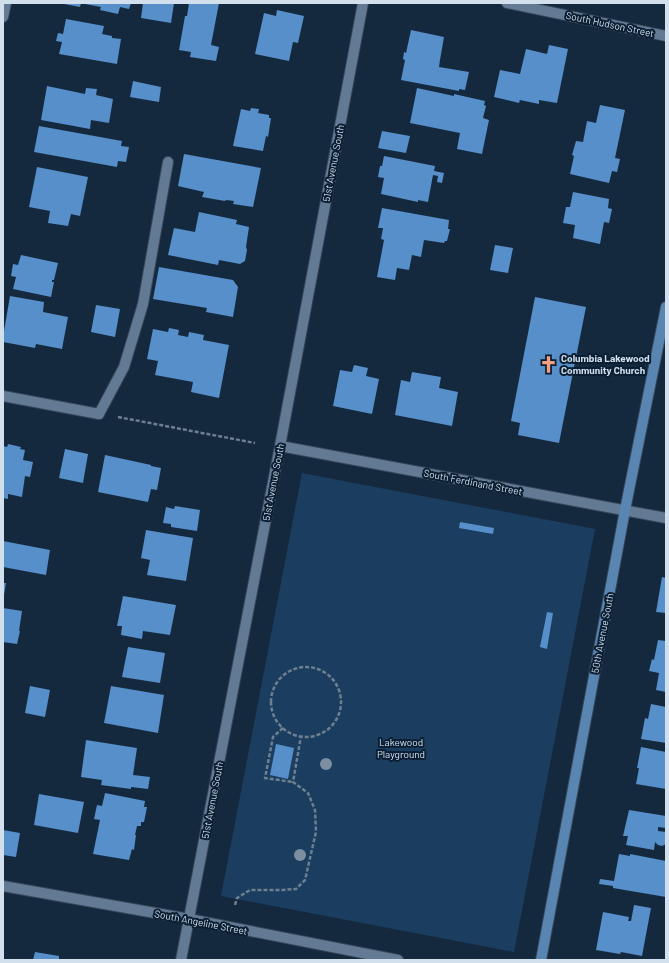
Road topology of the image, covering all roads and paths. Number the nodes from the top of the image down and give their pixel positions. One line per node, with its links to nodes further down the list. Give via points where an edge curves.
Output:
1 (6, 3): 4 (street)
2 (363, 3): 11 (street, 51st Avenue South)
3 (507, 3): 5 (street, South Hudson Street)
4 (3, 17)
5 (666, 36)
6 (168, 162): 8 (street, via 143,304 124,367 99,414)
7 (666, 307): 12 (street, 50th Avenue South)
8 (3, 396)
9 (113, 416): 10 (path)
10 (255, 443)
11 (280, 446): 12 (street, South Ferdinand Street); 19 (street, 51st Avenue South)
12 (625, 510): 13 (street, South Ferdinand Street); 22 (street, 50th Avenue South)
13 (666, 518)
14 (283, 728): 15 (path); 15 (path, via 272,708 275,685 293,669 317,668 327,674 337,686 341,702 339,713 326,731 316,736); 16 (path, via 273,737 265,778)
15 (301, 736): 16 (path)
16 (293, 782): 18 (path, via 308,794 315,810 316,832 305,880 296,889 250,890 238,898)
17 (3, 886): 19 (street, South Angeline Street)
18 (234, 905)
19 (189, 919): 20 (street, 51st Avenue South); 21 (street, South Angeline Street)
20 (181, 960)
21 (398, 960)
22 (541, 960)

